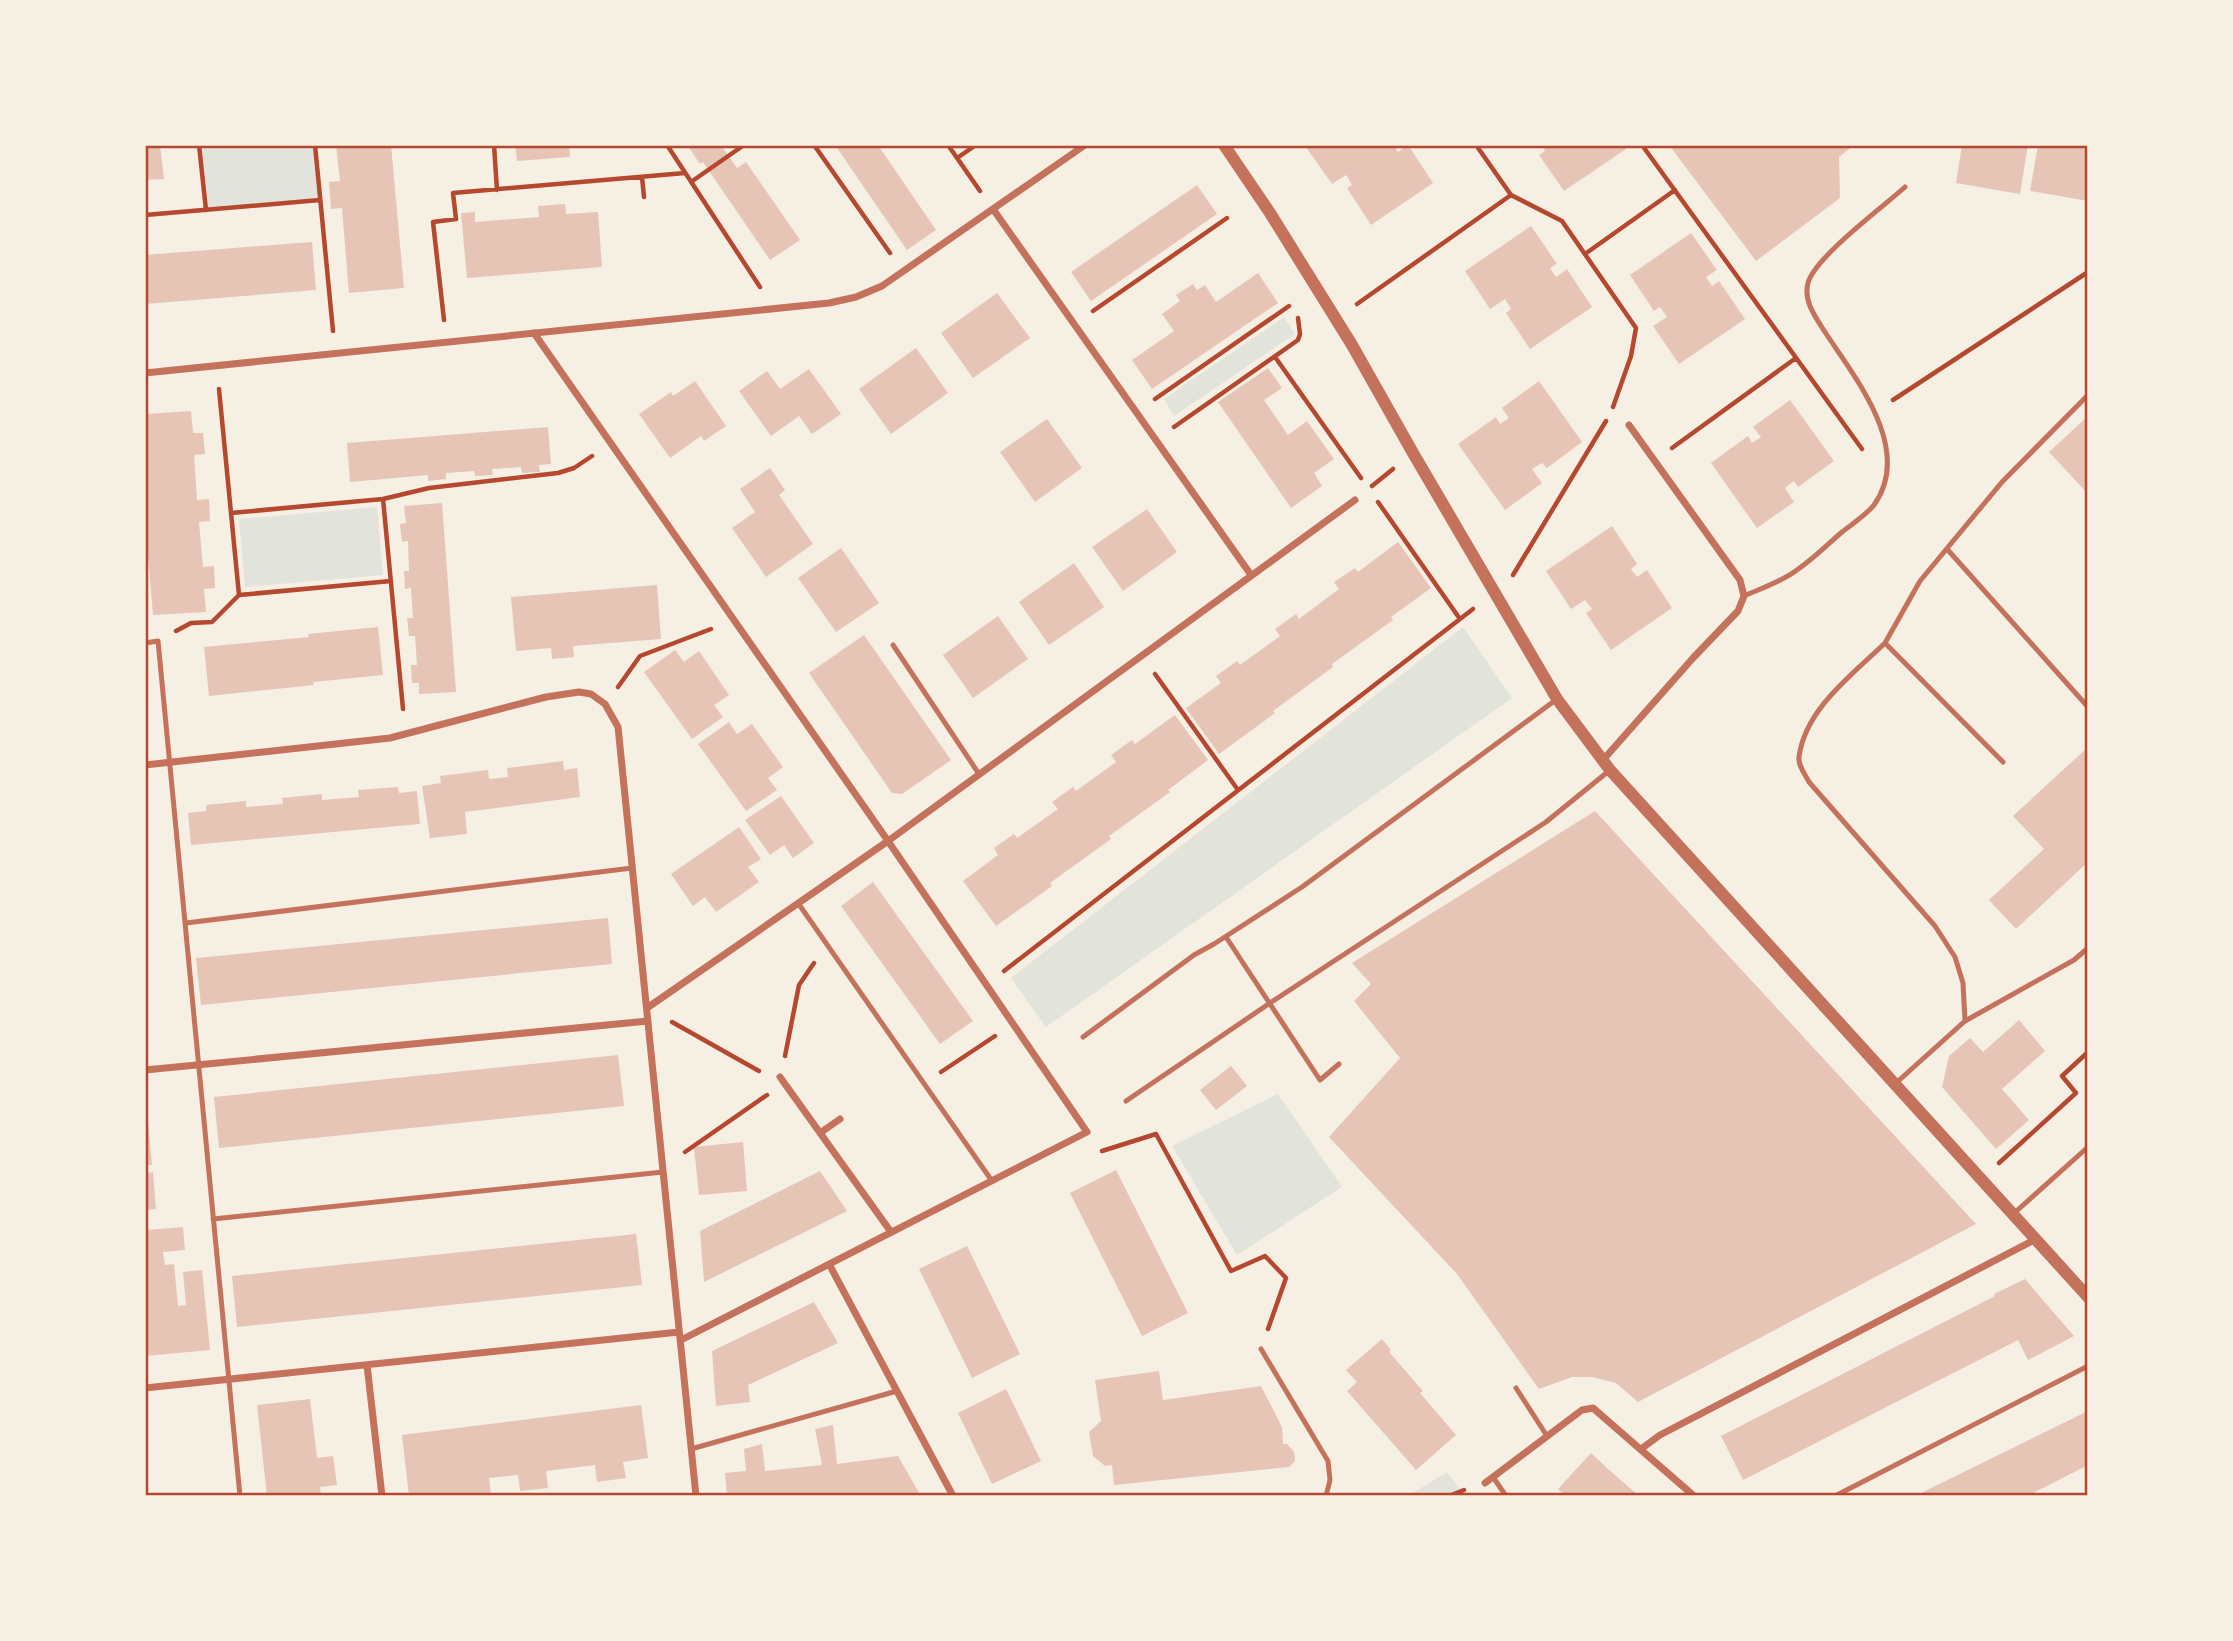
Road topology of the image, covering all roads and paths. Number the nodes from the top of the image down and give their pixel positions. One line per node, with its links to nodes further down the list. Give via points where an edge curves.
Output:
1 (199, 145): 24 (path)
2 (315, 145): 22 (path)
3 (494, 145): 18 (path)
4 (667, 145): 14 (path)
5 (744, 145): 16 (path)
6 (814, 145): 28 (path)
7 (948, 145): 13 (path)
8 (976, 145): 13 (path)
9 (1085, 145): 23 (street)
10 (1224, 145): 33 (street)
11 (1476, 145): 20 (path)
12 (1642, 145): 19 (path)
13 (957, 158): 23 (path)
14 (685, 173): 15 (path); 16 (path)
15 (642, 177): 18 (path); 21 (path)
16 (691, 182): 31 (path)
17 (1905, 187): 43 (lane, via 1827,255 1807,285 1813,314)
18 (497, 190): 36 (path, via 453,193 456,219 433,222)
19 (1675, 190): 27 (path); 38 (path)
20 (1511, 195): 27 (path, via 1562,221); 33 (path)
21 (644, 197)
22 (320, 200): 24 (path); 37 (path)
23 (993, 209): 28 (street); 34 (street)
24 (206, 210): 25 (path)
25 (145, 215)
26 (1227, 218): 34 (path)
27 (1585, 254): 57 (path, via 1636,328 1631,356 1612,410)
28 (903, 272): 31 (street, via 856,297)
29 (2088, 272): 43 (path)
30 (1289, 306): 42 (path)
31 (774, 308): 35 (street)
32 (1297, 318): 45 (path, via 1298,340)
33 (1336, 318): 47 (street)
34 (1074, 325): 42 (street)
35 (534, 333): 36 (street); 46 (street)
36 (446, 342): 37 (street)
37 (335, 353): 39 (street)
38 (1796, 358): 48 (path); 49 (path)
39 (216, 366): 40 (street); 52 (path)
40 (145, 373)
41 (2088, 395): 53 (lane, via 2002,482)
42 (1135, 412): 45 (street)
43 (1875, 412): 49 (lane, via 1888,455)
44 (1629, 425): 48 (street)
45 (1155, 440): 54 (street)
46 (611, 444): 50 (path, via 558,473 429,488); 59 (street)
47 (1413, 453): 51 (path); 57 (street)
48 (1654, 460): 58 (street, via 1740,580)
49 (1885, 481): 58 (lane, via 1874,505 1797,570)
50 (383, 499): 52 (path); 55 (path)
51 (1355, 500): 54 (street)
52 (232, 513): 56 (path)
53 (1947, 549): 62 (lane, via 1920,581); 67 (lane)
54 (1251, 575): 64 (street)
55 (391, 580): 56 (path); 68 (path)
56 (239, 594): 60 (path, via 212,622 191,623)
57 (1496, 596): 65 (street); 74 (path)
58 (1744, 596): 72 (street, via 1738,611 1693,658)
59 (734, 620): 66 (path, via 640,656); 75 (street)
60 (158, 641): 61 (lane); 70 (lane)
61 (145, 643)
62 (1885, 643): 69 (lane); 86 (lane, via 1822,702 1799,758 1801,768 1935,926 1955,957 1963,983)
63 (893, 645): 73 (lane)
64 (1142, 655): 73 (street); 74 (path)
65 (1557, 699): 72 (street); 79 (lane, via 1302,887)
66 (606, 704): 70 (street, via 579,692 390,738); 76 (street, via 618,727)
67 (2088, 707)
68 (403, 709)
69 (2003, 762)
70 (170, 763): 71 (street); 78 (lane)
71 (145, 765)
72 (1607, 765): 83 (lane, via 1546,822); 95 (street)
73 (979, 774): 75 (street)
74 (1238, 790): 82 (path)
75 (888, 841): 77 (street); 82 (street)
76 (632, 868): 78 (lane); 84 (street)
77 (798, 904): 80 (lane); 84 (street)
78 (186, 923): 91 (lane)
79 (1226, 937): 83 (lane); 88 (lane, via 1194,954)
80 (827, 945): 93 (path, via 799,985); 94 (lane)
81 (2088, 948): 86 (lane)
82 (986, 984): 87 (street)
83 (1270, 1003): 90 (lane, via 1320,1080); 96 (lane)
84 (647, 1008): 85 (street); 93 (path)
85 (648, 1021): 91 (street); 101 (street)
86 (1965, 1021): 95 (lane)
87 (1013, 1024): 94 (path); 98 (street)
88 (1083, 1037)
89 (2088, 1052): 103 (path, via 2062,1076 2076,1093)
90 (1339, 1064)
91 (199, 1065): 92 (street); 106 (lane)
92 (145, 1070)
93 (783, 1080): 99 (street); 101 (path, via 684,1153)
94 (923, 1084): 104 (lane)
95 (1894, 1085): 103 (street)
96 (1126, 1101)
97 (840, 1119): 99 (street)
98 (1087, 1132): 104 (street); 112 (path, via 1102,1152 1156,1134 1231,1271 1265,1256 1286,1278)
99 (820, 1133): 107 (street)
100 (2088, 1147): 105 (lane)
101 (662, 1163): 102 (street)
102 (663, 1172): 106 (lane); 111 (street)
103 (1980, 1180): 105 (street)
104 (992, 1181): 107 (street)
105 (2012, 1215): 108 (street)
106 (214, 1219): 115 (lane)
107 (891, 1232): 109 (street)
108 (2034, 1240): 110 (street); 121 (street, via 1660,1434)
109 (829, 1264): 111 (street); 118 (street)
110 (2088, 1297)
111 (680, 1336): 113 (street); 120 (street)
112 (1261, 1349): 128 (lane, via 1328,1461)
113 (366, 1365): 115 (street); 125 (street)
114 (2088, 1366): 131 (lane)
115 (229, 1380): 116 (street); 124 (lane)
116 (145, 1388)
117 (1516, 1388): 119 (lane)
118 (897, 1391): 120 (lane); 127 (street)
119 (1547, 1436): 121 (street, via 1582,1410 1593,1408); 122 (street)
120 (691, 1449): 126 (street)
121 (1641, 1449): 130 (street)
122 (1493, 1477): 123 (street); 129 (lane)
123 (1485, 1483)
124 (240, 1496)
125 (382, 1496)
126 (696, 1496)
127 (953, 1496)
128 (1326, 1496)
129 (1506, 1496)
130 (1694, 1496)
131 (1835, 1496)

